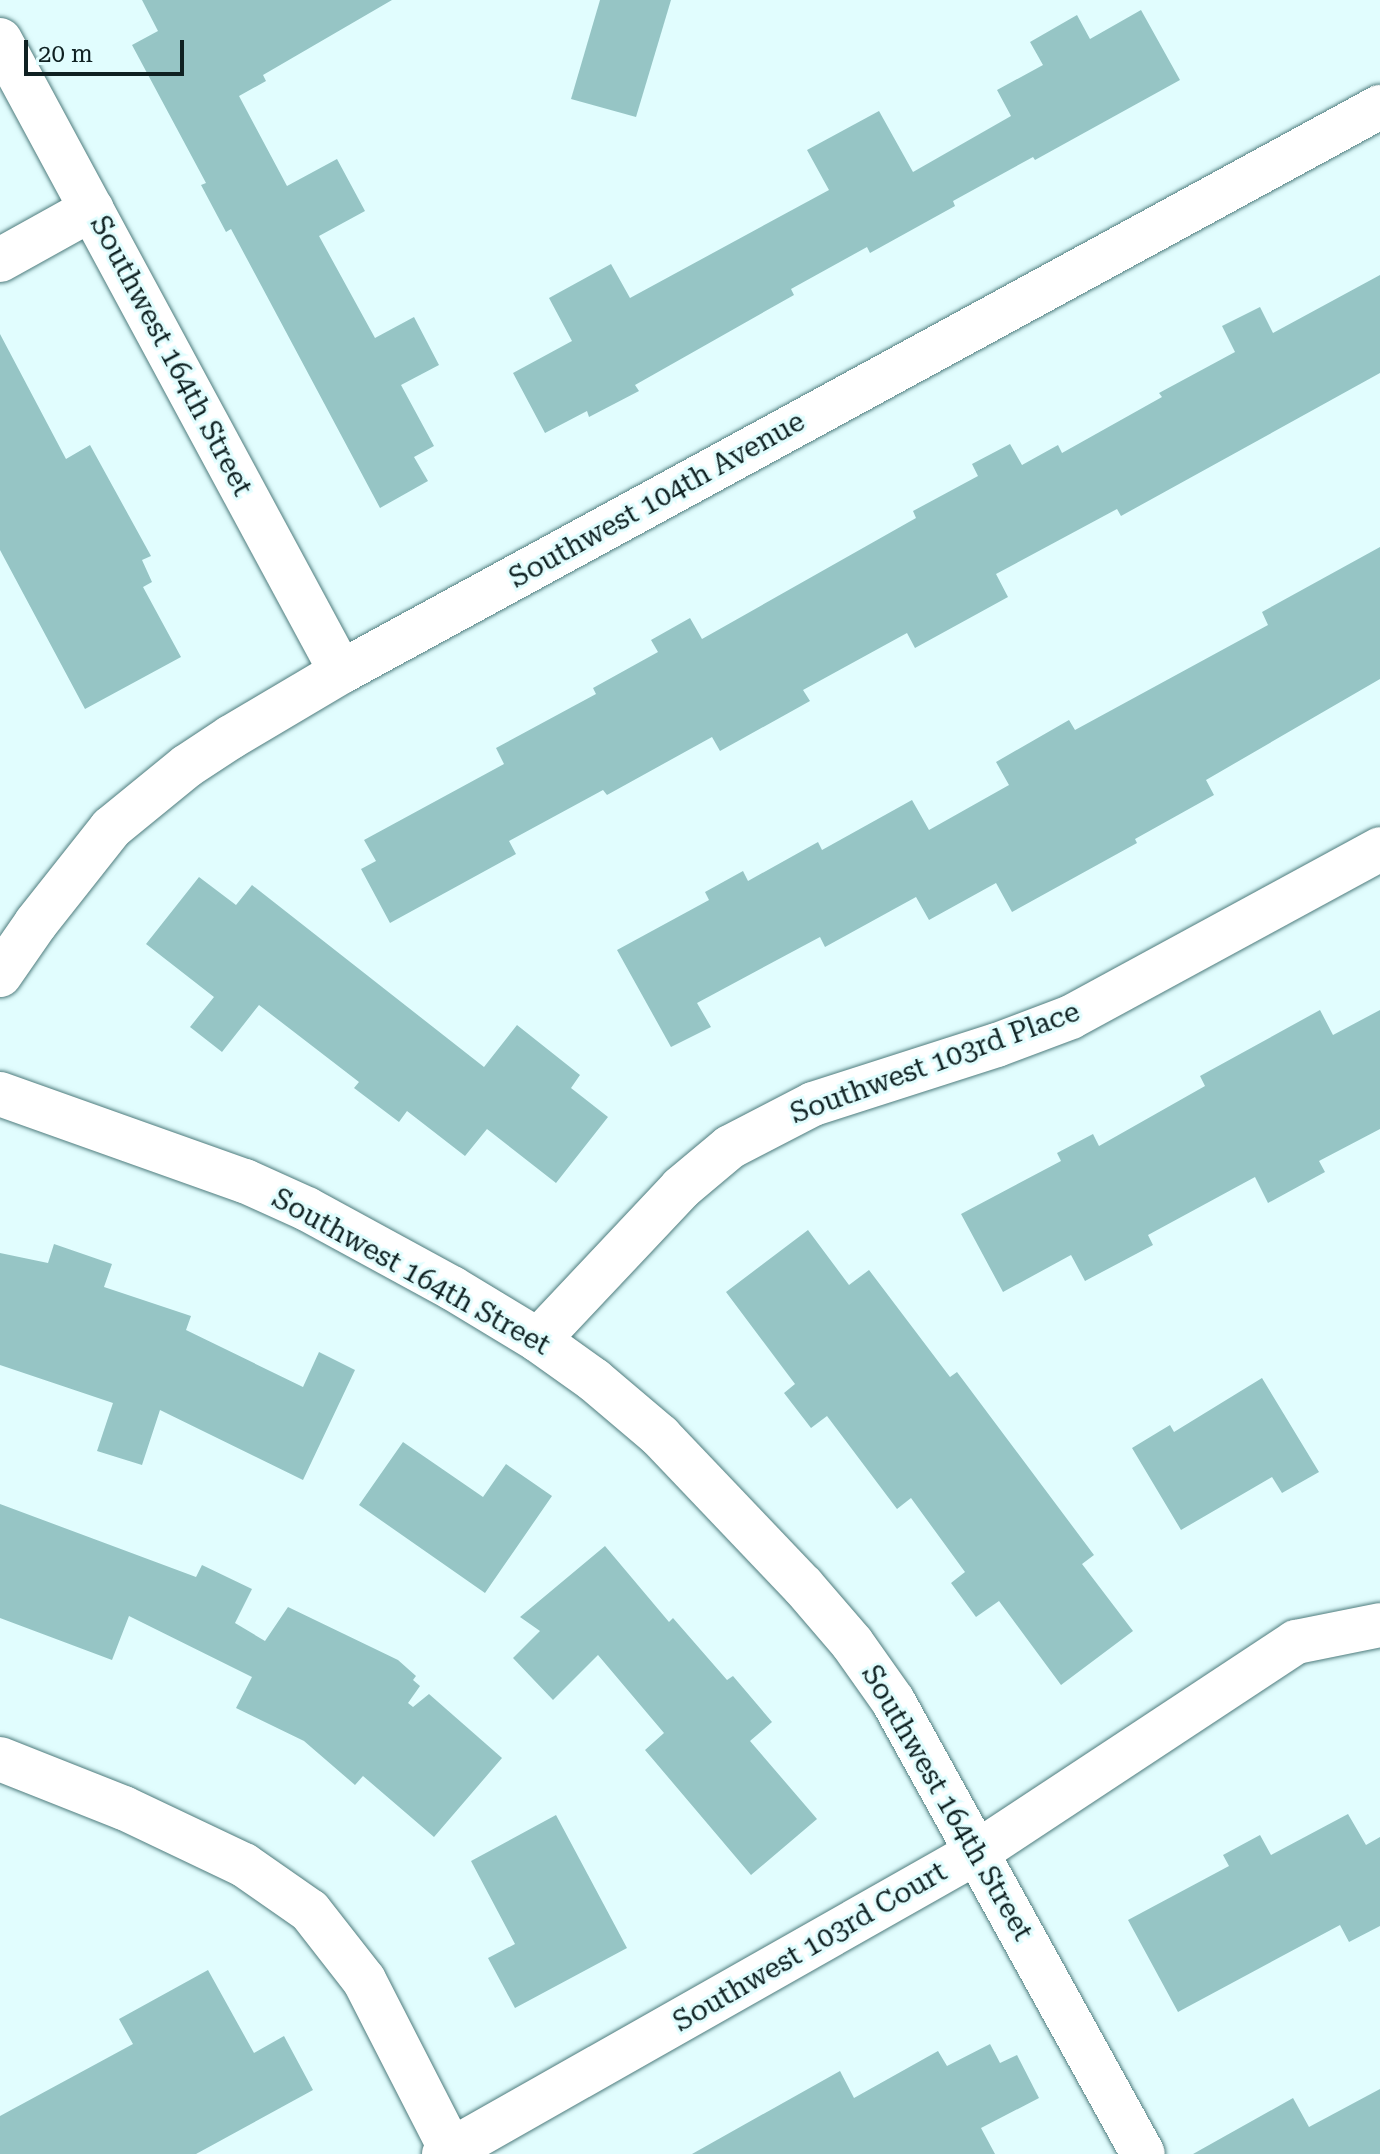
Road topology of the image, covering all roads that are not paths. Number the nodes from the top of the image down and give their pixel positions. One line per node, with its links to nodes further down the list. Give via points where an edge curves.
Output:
1 (0, 40): 3 (street, Southwest 164th Street)
2 (1380, 107): 5 (street, Southwest 104th Avenue)
3 (92, 209): 4 (street); 5 (street, Southwest 164th Street)
4 (0, 260)
5 (341, 672): 7 (street, Southwest 104th Avenue, via 187,766 111,828)
6 (1380, 849): 9 (street, Southwest 103rd Place, via 1071,1017 813,1104 730,1147 681,1188)
7 (0, 975)
8 (0, 1094): 9 (street, Southwest 164th Street, via 245,1181 307,1209)
9 (538, 1340): 12 (street, Southwest 164th Street, via 660,1436 803,1586 893,1701)
10 (1380, 1625): 12 (street, Southwest 103rd Court, via 1296,1642)
11 (6, 1761): 13 (street, via 124,1808 244,1865 310,1911 364,1980)
12 (979, 1851): 13 (street, Southwest 103rd Court); 14 (street, Southwest 164th Street)
13 (448, 2152)
14 (1143, 2154)

